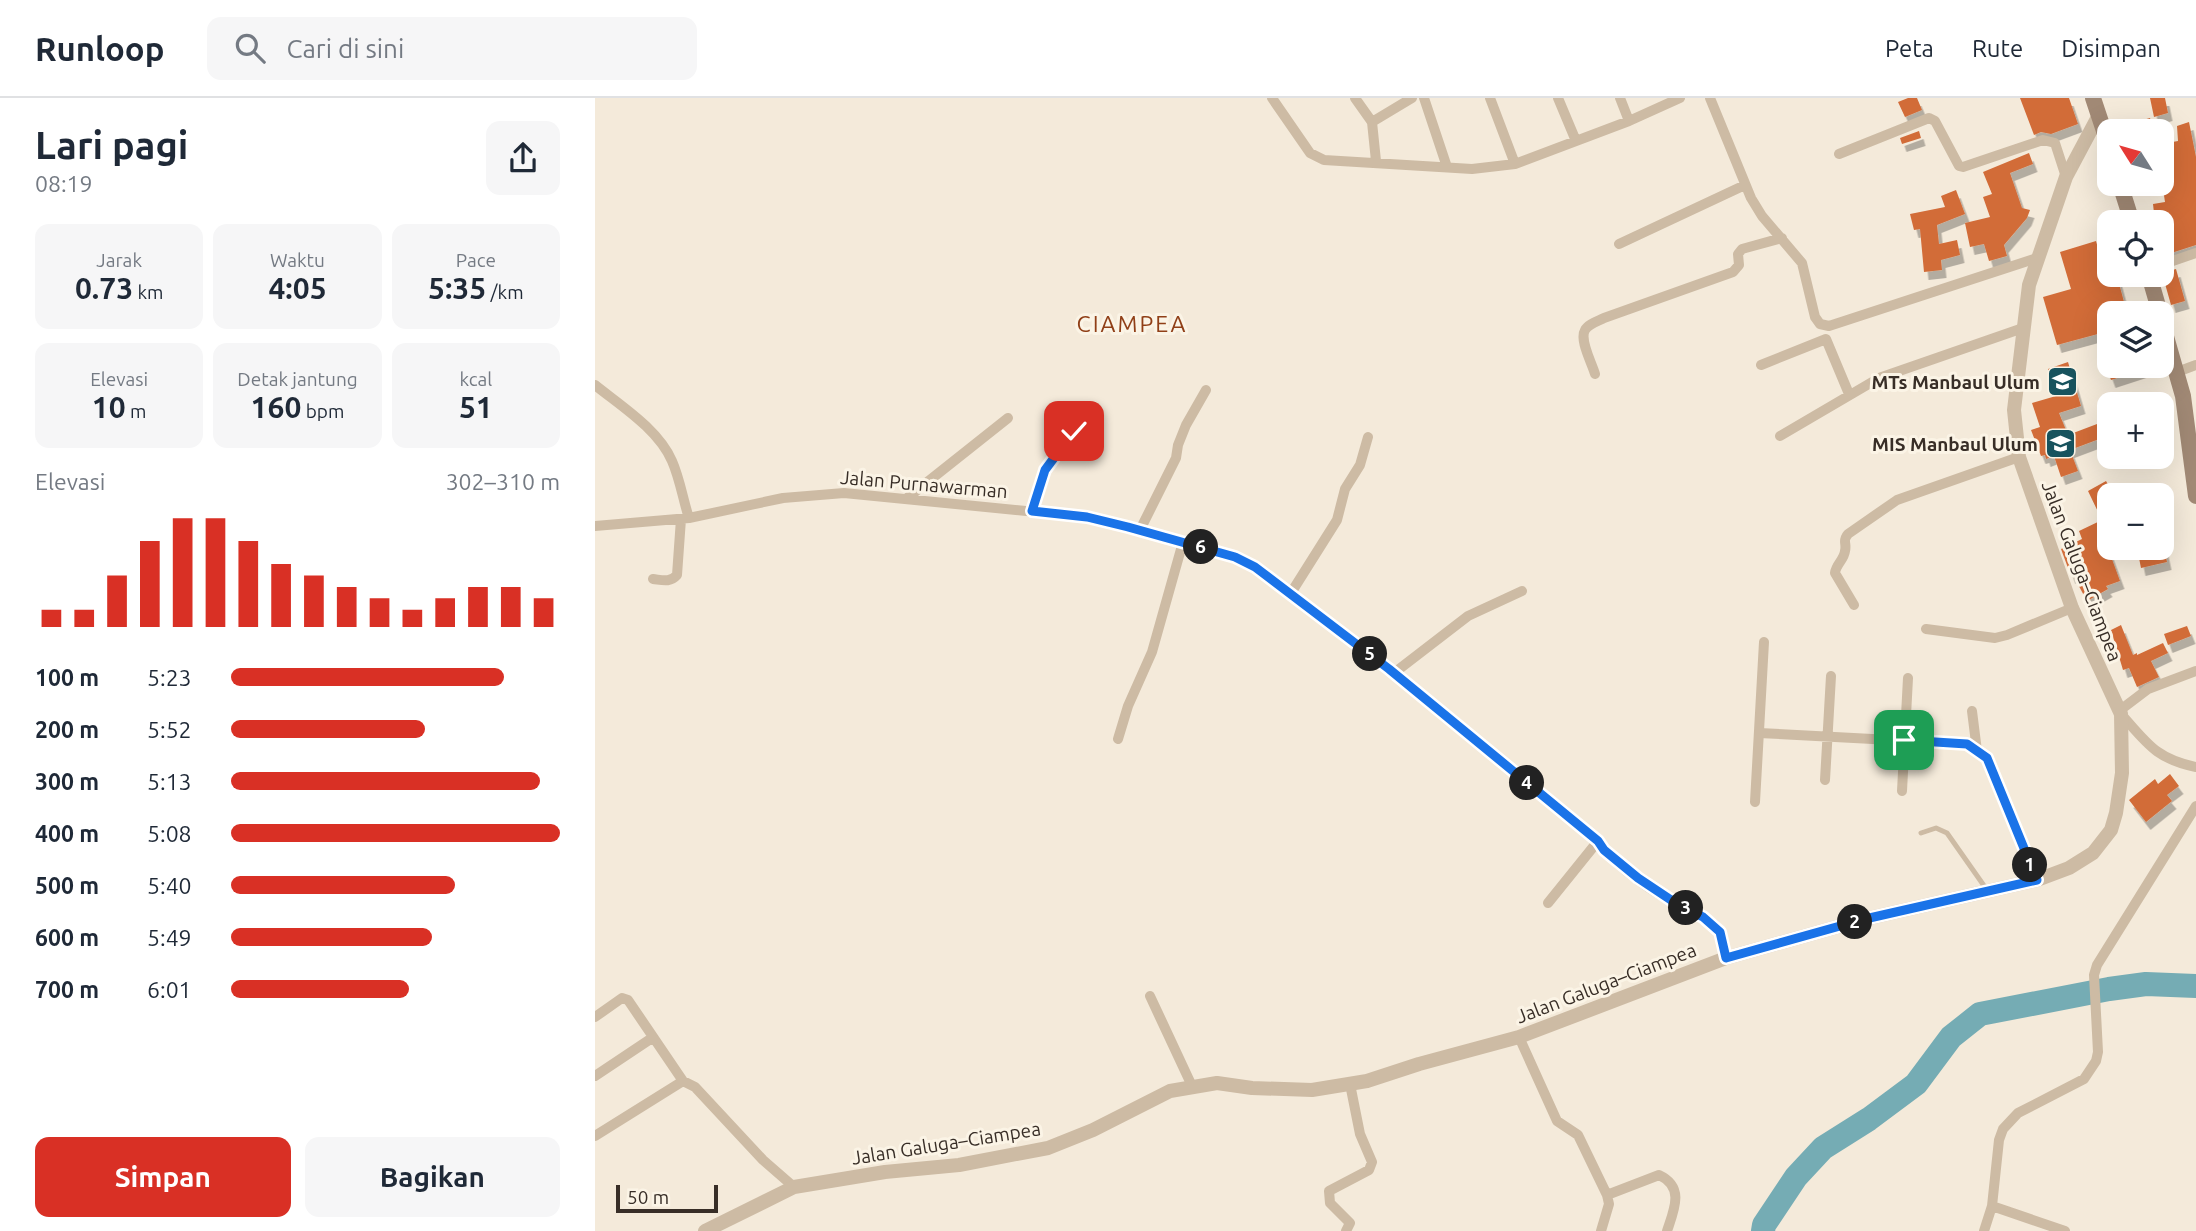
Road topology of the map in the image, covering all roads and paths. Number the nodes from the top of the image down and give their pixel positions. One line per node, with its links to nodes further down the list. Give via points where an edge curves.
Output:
1 (1272, 98): 17 (street, via 1310,153 1324,160)
2 (1355, 98): 14 (street)
3 (1412, 98): 14 (street)
4 (1424, 98): 19 (street)
5 (1490, 98): 18 (street)
6 (1558, 98): 15 (street)
7 (1620, 98): 13 (street)
8 (1681, 98): 13 (street)
9 (1710, 98): 21 (street)
10 (2093, 98): 11 (main road)
11 (2099, 115): 12 (main road); 20 (street, Jalan Galuga–Ciampea)
12 (2100, 119)
13 (1629, 121): 15 (street)
14 (1372, 122): 17 (street)
15 (1576, 141): 18 (street)
16 (1839, 155): 20 (street, via 1929,118 1959,166 2049,140 2055,143)
17 (1376, 161): 19 (street)
18 (1515, 164): 19 (street)
19 (1447, 167)
20 (2066, 177): 25 (street, Jalan Galuga–Ciampea)
21 (1745, 186): 22 (street, via 1762,216); 23 (street)
22 (1782, 238): 25 (street, via 1802,263 1815,317 1829,326); 32 (street, via 1742,249 1733,272 1587,327 1583,334)
23 (1619, 244)
24 (2196, 253): 26 (street)
25 (2037, 258): 27 (street, Jalan Galuga–Ciampea)
26 (2174, 261)
27 (2023, 328): 35 (street, via 1879,378); 41 (street, Jalan Galuga–Ciampea, via 2014,410)
28 (2174, 362): 31 (main road)
29 (1761, 365): 35 (street, via 1826,339)
30 (2196, 365): 31 (street)
31 (2177, 372): 40 (main road)
32 (1595, 374)
33 (595, 385): 45 (street, via 666,450)
34 (1206, 390): 47 (street)
35 (1849, 394): 38 (street)
36 (1007, 418): 43 (street)
37 (1074, 431): 44 (street, via 1045,470)
38 (1780, 436)
39 (1368, 437): 51 (street, via 1360,465 1345,489 1338,520)
40 (2194, 452): 42 (main road)
41 (2019, 457): 52 (street, via 1897,500 1845,536 1844,555 1835,573); 53 (street, Jalan Galuga–Ciampea)
42 (2196, 496)
43 (907, 499): 44 (street, Jalan Purnawarman); 45 (street, Jalan Purnawarman, via 813,494)
44 (1032, 511): 47 (street, Jalan Purnawarman, via 1087,517)
45 (685, 519): 46 (street, Jalan Purnawarman); 49 (street, via 677,575 667,581)
46 (595, 526)
47 (1140, 530): 48 (street, Jalan Purnawarman)
48 (1183, 542): 51 (street, Jalan Purnawarman, via 1235,557); 64 (street, via 1152,652)
49 (653, 579)
50 (1521, 591): 57 (street, via 1468,616)
51 (1291, 593): 57 (street, Jalan Purnawarman)
52 (1854, 606)
53 (2072, 608): 54 (street, via 1995,638); 61 (street, Jalan Galuga–Ciampea)
54 (1926, 629)
55 (1764, 642): 62 (street)
56 (2196, 671): 61 (street, via 2148,689)
57 (1394, 673): 73 (street, Jalan Purnawarman)
58 (1831, 676): 63 (street)
59 (1908, 678): 65 (street)
60 (1972, 711): 66 (street)
61 (2120, 712): 67 (street, via 2154,751 2170,761); 74 (street, Jalan Galuga–Ciampea, via 2122,773 2111,830 2093,853)
62 (1759, 733): 63 (street); 70 (street)
63 (1826, 736): 65 (street); 68 (street)
64 (1118, 739)
65 (1904, 740): 66 (street, via 1967,744); 69 (street)
66 (1977, 751): 74 (street, via 1987,758)
67 (2196, 767)
68 (1825, 780)
69 (1902, 791)
70 (1755, 802)
71 (2196, 806): 89 (street, via 2094,975 2098,1052 2091,1071 2018,1113 2003,1129)
72 (1921, 833): 75 (lane, via 1937,828 1947,833)
73 (1598, 841): 76 (street); 77 (street, Jalan Purnawarman, via 1638,878 1720,932)
74 (2037, 880): 75 (street, Jalan Galuga–Ciampea)
75 (1989, 892): 77 (street, Jalan Galuga–Ciampea, via 1865,919)
76 (1548, 903)
77 (1726, 958): 80 (street, Jalan Galuga–Ciampea)
78 (1150, 996): 85 (street)
79 (595, 1017): 81 (street, via 625,998)
80 (1519, 1037): 84 (street, Jalan Galuga–Ciampea); 88 (street, via 1557,1121 1578,1135)
81 (652, 1038): 82 (street); 83 (street)
82 (595, 1076)
83 (683, 1082): 86 (street); 87 (street, via 695,1087)
84 (1350, 1084): 85 (street, Jalan Galuga–Ciampea, via 1312,1090 1217,1083); 91 (street, via 1371,1162 1369,1170 1329,1191 1330,1203 1350,1223)
85 (1192, 1086): 87 (street, Jalan Galuga–Ciampea, via 1170,1090 1048,1148)
86 (595, 1136)
87 (794, 1187): 90 (street, Jalan Galuga–Ciampea)
88 (1607, 1195): 92 (street); 93 (street, via 1659,1175 1667,1178 1676,1189 1677,1202)
89 (1992, 1206): 94 (street); 95 (street)
90 (705, 1231)
91 (1346, 1231)
92 (1601, 1231)
93 (1667, 1231)
94 (1984, 1231)
95 (2065, 1231)

